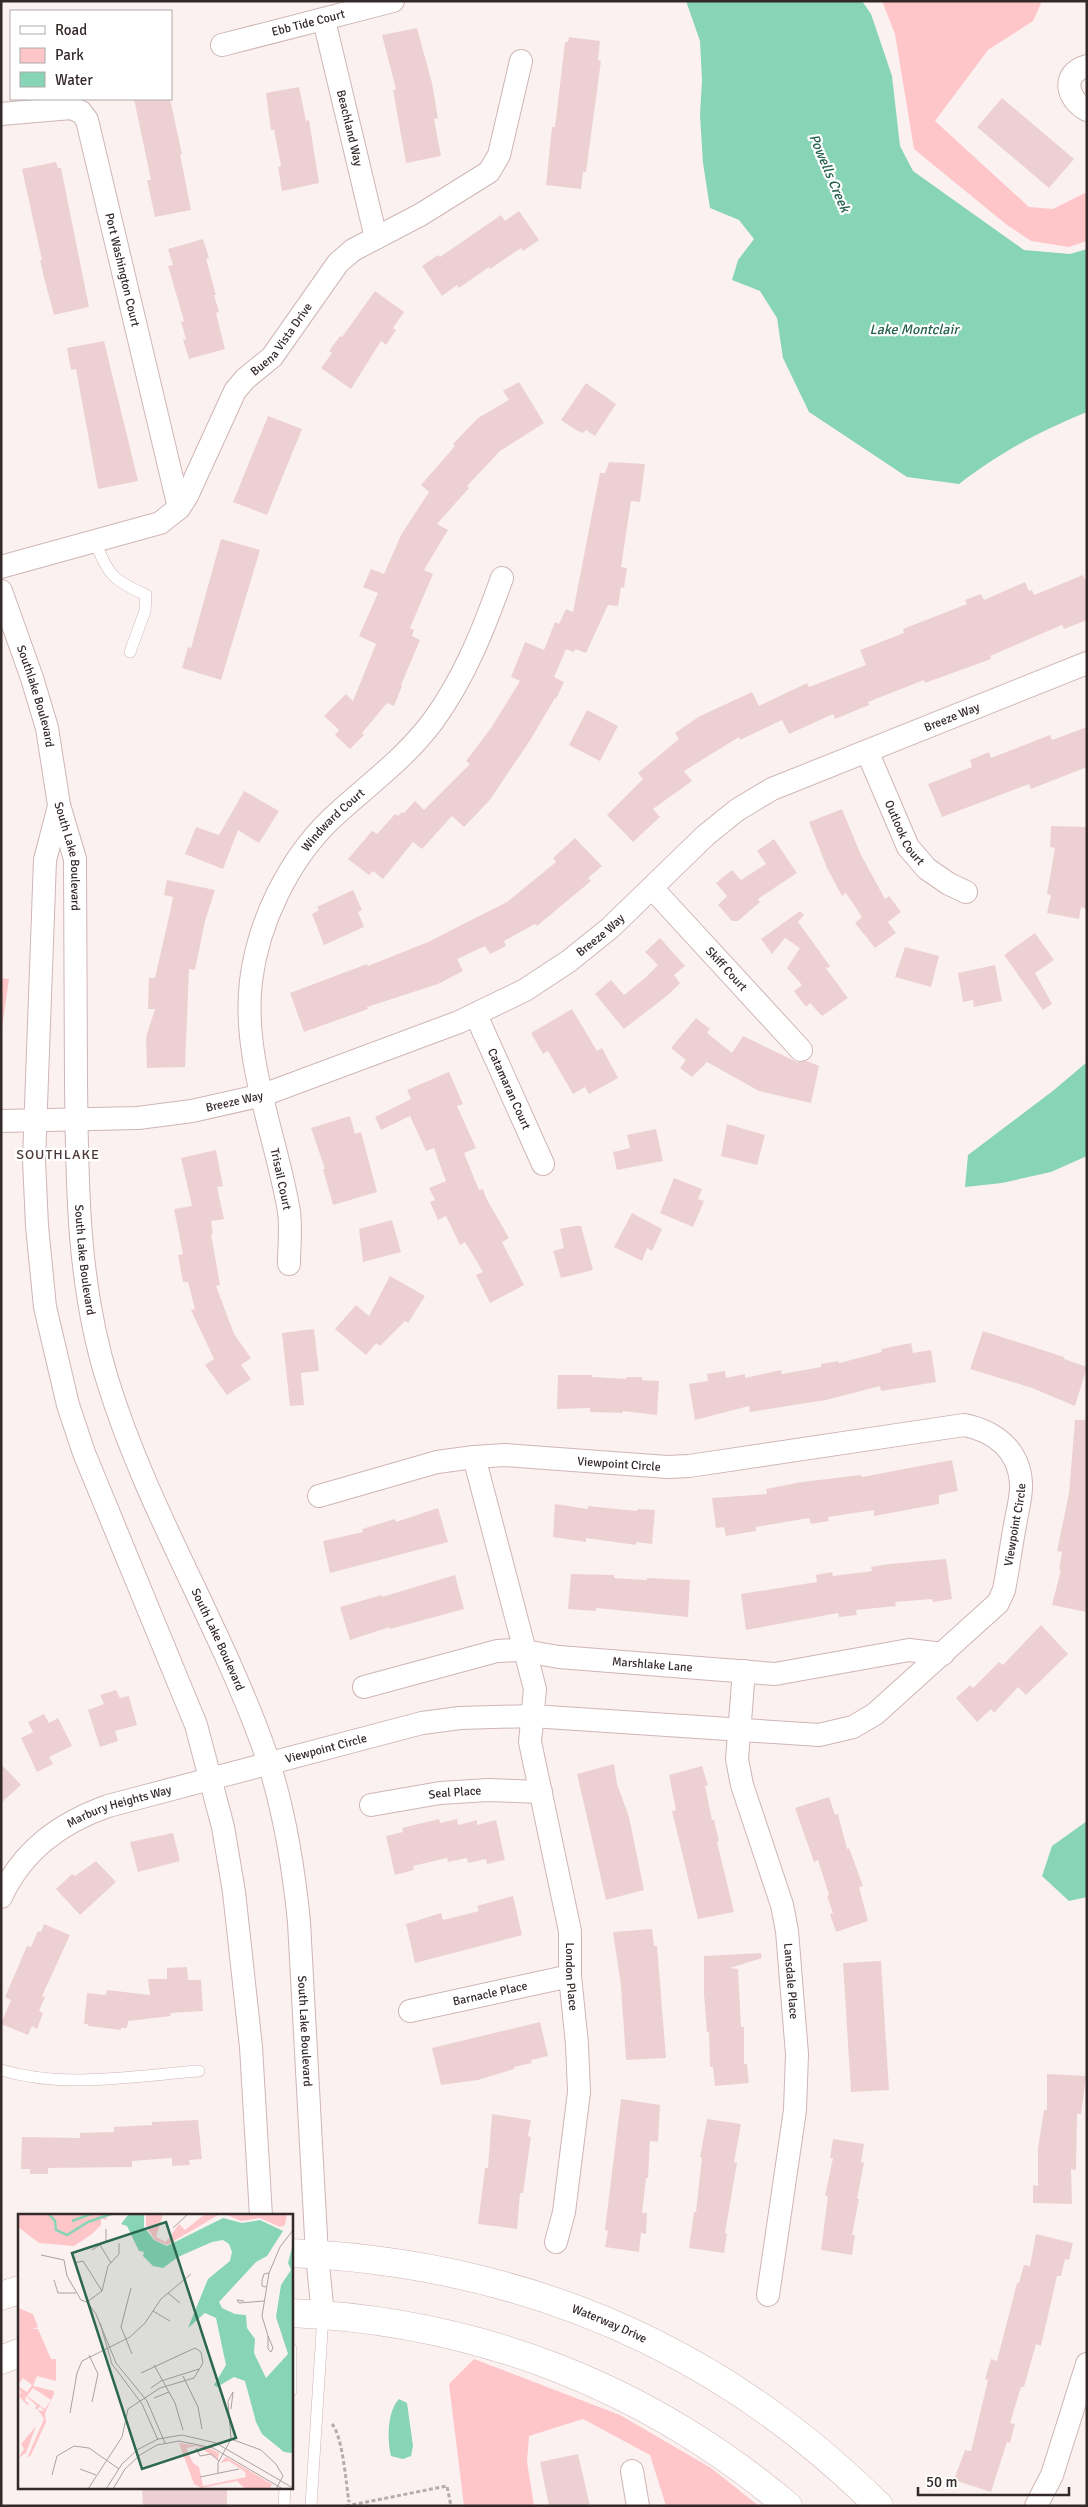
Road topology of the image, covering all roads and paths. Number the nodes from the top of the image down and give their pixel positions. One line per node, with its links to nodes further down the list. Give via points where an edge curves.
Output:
1 (393, 1): 2 (street, Ebb Tide Court)
2 (324, 20): 3 (street, Ebb Tide Court); 8 (street, Beachland Way)
3 (222, 45)
4 (521, 61): 8 (street, Buena Vista Drive, via 499,155 489,172)
5 (1087, 66): 6 (street, via 1078,68 1069,82 1074,100)
6 (1087, 110)
7 (1, 114): 9 (street, Port Washington Court, via 71,108 87,120)
8 (376, 238): 9 (street, Buena Vista Drive, via 338,263 272,358 235,391)
9 (179, 508): 10 (street, Buena Vista Drive, via 160,523)
10 (94, 541): 11 (street, Buena Vista Drive); 14 (lane, via 108,572 146,595 145,611)
11 (1, 567)
12 (502, 578): 22 (street, Windward Court, via 458,684 433,721 404,755 329,821 306,847 269,914 257,951 249,1011 252,1048)
13 (1, 591): 17 (street, Southlake Boulevard, via 46,728)
14 (130, 652)
15 (1087, 663): 16 (street, Breeze Way)
16 (867, 751): 18 (street, Breeze Way, via 772,789 738,810 706,835); 19 (street, Outlook Court, via 908,848 926,869)
17 (59, 805): 23 (street, South Lake Boulevard, via 45,860); 24 (street, South Lake Boulevard, via 75,859)
18 (652, 888): 20 (street, Breeze Way, via 569,961 525,990); 21 (street, Skiff Court)
19 (966, 892)
20 (476, 1015): 22 (street, Breeze Way); 26 (street, Catamaran Court)
21 (801, 1050)
22 (263, 1095): 24 (street, Breeze Way, via 192,1112); 27 (street, Trisail Court, via 289,1208)
23 (36, 1120): 24 (street, Breeze Way); 25 (street, Breeze Way); 37 (street, South Lake Boulevard, via 34,1160 44,1298 52,1344 84,1452 196,1725)
24 (76, 1120): 36 (street, South Lake Boulevard, via 83,1266 89,1312 107,1379 145,1485 237,1681)
25 (1, 1121)
26 (543, 1164)
27 (289, 1264)
28 (474, 1457): 29 (street, Viewpoint Circle, via 438,1462); 30 (street); 31 (street, Viewpoint Circle, via 504,1455 689,1466 950,1425 981,1428 996,1436 1009,1449 1022,1484 1004,1590 998,1603)
29 (320, 1496)
30 (526, 1651): 32 (street, Marshlake Lane, via 559,1657); 33 (street, Marshlake Lane, via 497,1651); 34 (street, via 535,1689)
31 (943, 1654): 32 (street, Marshlake Lane, via 909,1650 775,1674); 35 (street, Viewpoint Circle, via 875,1714 852,1727 819,1734)
32 (744, 1671): 35 (street, Lansdale Place)
33 (364, 1687)
34 (532, 1716): 35 (street, Viewpoint Circle); 36 (street, Viewpoint Circle, via 460,1718 422,1723); 38 (street, London Place, via 530,1742)
35 (738, 1730): 49 (street, Lansdale Place, via 737,1759 742,1785 782,1905 787,1931 797,2054 795,2110)
36 (269, 1765): 37 (street, Marbury Heights Way); 47 (street, South Lake Boulevard, via 283,1815 298,1913)
37 (212, 1780): 40 (street, Marbury Heights Way, via 82,1815 36,1846 18,1867); 45 (street, South Lake Boulevard, via 236,1912 251,2047)
38 (541, 1792): 39 (street, Seal Place, via 488,1790 440,1793); 41 (street, London Place, via 570,1931)
39 (371, 1805)
40 (1, 1897)
41 (570, 1976): 42 (street, Barnacle Place); 46 (street, London Place, via 578,2044 579,2092 564,2212)
42 (410, 2011)
43 (1, 2070): 44 (lane, via 25,2077 61,2080)
44 (199, 2071)
45 (262, 2214)
46 (556, 2242)
47 (304, 2254): 52 (street, South Lake Boulevard); 67 (street, Waterway Drive, via 366,2259 467,2276 592,2314 646,2338 753,2402 808,2442)
48 (18, 2290): 50 (street)
49 (768, 2294)
50 (1, 2296)
51 (292, 2313): 52 (street)
52 (323, 2315): 62 (lane); 66 (street, via 386,2322 485,2343 608,2388 730,2460)
53 (18, 2353): 54 (street)
54 (1, 2360)
55 (1087, 2364): 60 (street)
56 (332, 2424): 59 (path, via 345,2465)
57 (632, 2471): 65 (street)
58 (285, 2490): 61 (lane)
59 (349, 2502)
60 (1043, 2504)
61 (284, 2506)
62 (311, 2506)
63 (346, 2506): 64 (path, via 447,2486)
64 (451, 2506)
65 (638, 2506)
66 (788, 2506)
67 (880, 2506)

